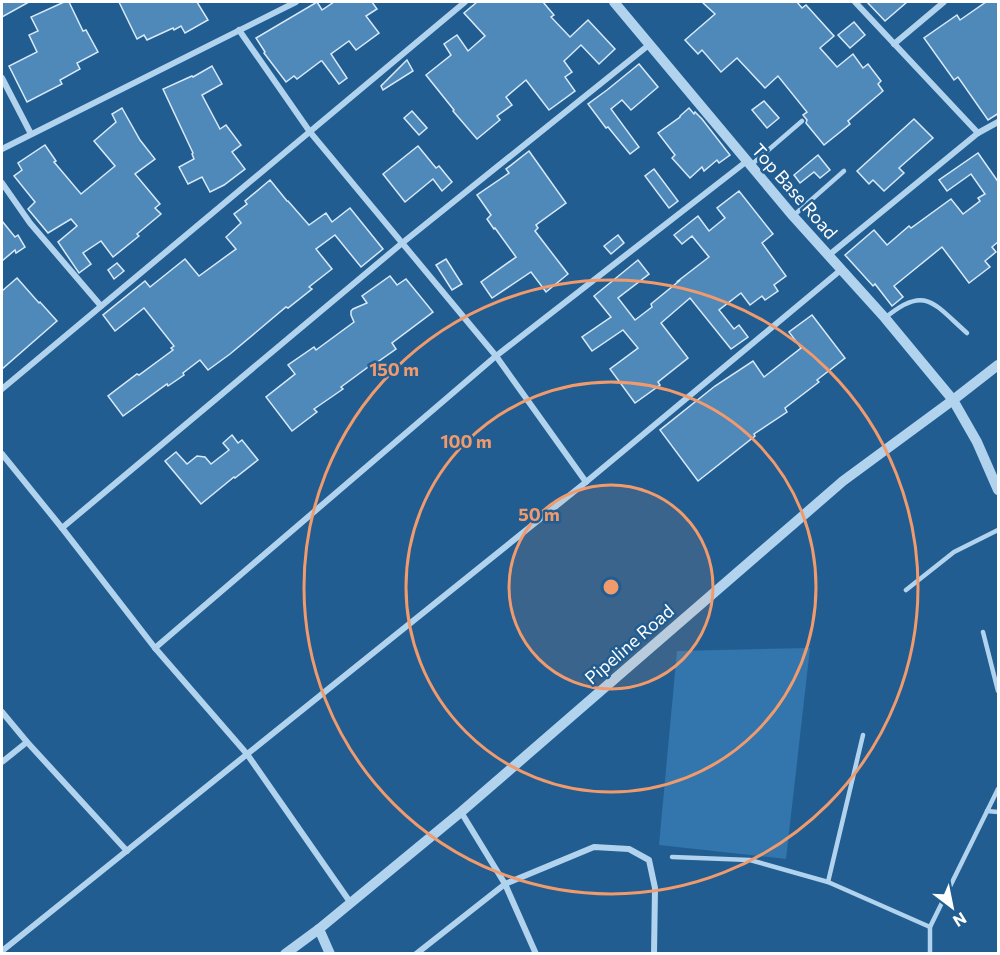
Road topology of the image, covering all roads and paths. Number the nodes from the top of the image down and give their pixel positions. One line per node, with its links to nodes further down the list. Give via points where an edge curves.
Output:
1 (296, 2): 6 (street)
2 (465, 2): 12 (street)
3 (614, 2): 7 (street, Top Base Road)
4 (855, 2): 8 (street)
5 (944, 2): 8 (street)
6 (239, 30): 12 (street); 14 (street)
7 (650, 44): 16 (street, Top Base Road); 20 (street)
8 (894, 44): 13 (street)
9 (2, 78): 14 (street)
10 (802, 121): 16 (lane)
11 (999, 122): 13 (street)
12 (310, 132): 20 (street); 23 (street)
13 (978, 133): 21 (street)
14 (31, 134): 15 (street)
15 (2, 149)
16 (749, 163): 19 (street, Top Base Road); 26 (street)
17 (844, 171): 19 (lane)
18 (2, 183): 23 (street, via 30,223)
19 (794, 216): 21 (street, Top Base Road)
20 (401, 244): 26 (street); 33 (street)
21 (829, 255): 22 (street, Top Base Road)
22 (842, 269): 24 (street, Top Base Road); 31 (street)
23 (101, 306): 28 (street)
24 (885, 318): 25 (lane, via 905,303 924,300 933,303); 29 (street, Top Base Road)
25 (967, 333)
26 (496, 356): 31 (street); 37 (street)
27 (999, 365): 29 (street, Pipeline Road)
28 (2, 389)
29 (953, 400): 32 (street, Top Base Road); 46 (street, Pipeline Road, via 843,481)
30 (2, 454): 33 (street)
31 (586, 482): 42 (street)
32 (999, 489)
33 (62, 528): 37 (street)
34 (999, 530): 35 (lane, via 954,552)
35 (906, 590)
36 (982, 632): 38 (lane)
37 (155, 648): 42 (street)
38 (999, 691)
39 (2, 712): 41 (street)
40 (863, 735): 50 (lane)
41 (27, 742): 43 (street); 48 (street)
42 (247, 754): 48 (street); 52 (street)
43 (2, 762)
44 (999, 789): 45 (lane)
45 (987, 811): 47 (lane); 53 (lane)
46 (461, 812): 51 (street); 52 (street, Pipeline Road)
47 (999, 812)
48 (127, 851): 55 (street)
49 (672, 857): 50 (lane, via 750,860)
50 (828, 882): 53 (lane)
51 (505, 884): 58 (street); 59 (street); 60 (street, via 594,847 629,849 649,860 656,888)
52 (350, 902): 54 (street, Pipeline Road)
53 (930, 927): 61 (lane)
54 (319, 929): 56 (street, Pipeline Road); 57 (street)
55 (2, 951)
56 (285, 954)
57 (330, 954)
58 (416, 954)
59 (536, 954)
60 (654, 954)
61 (930, 954)

